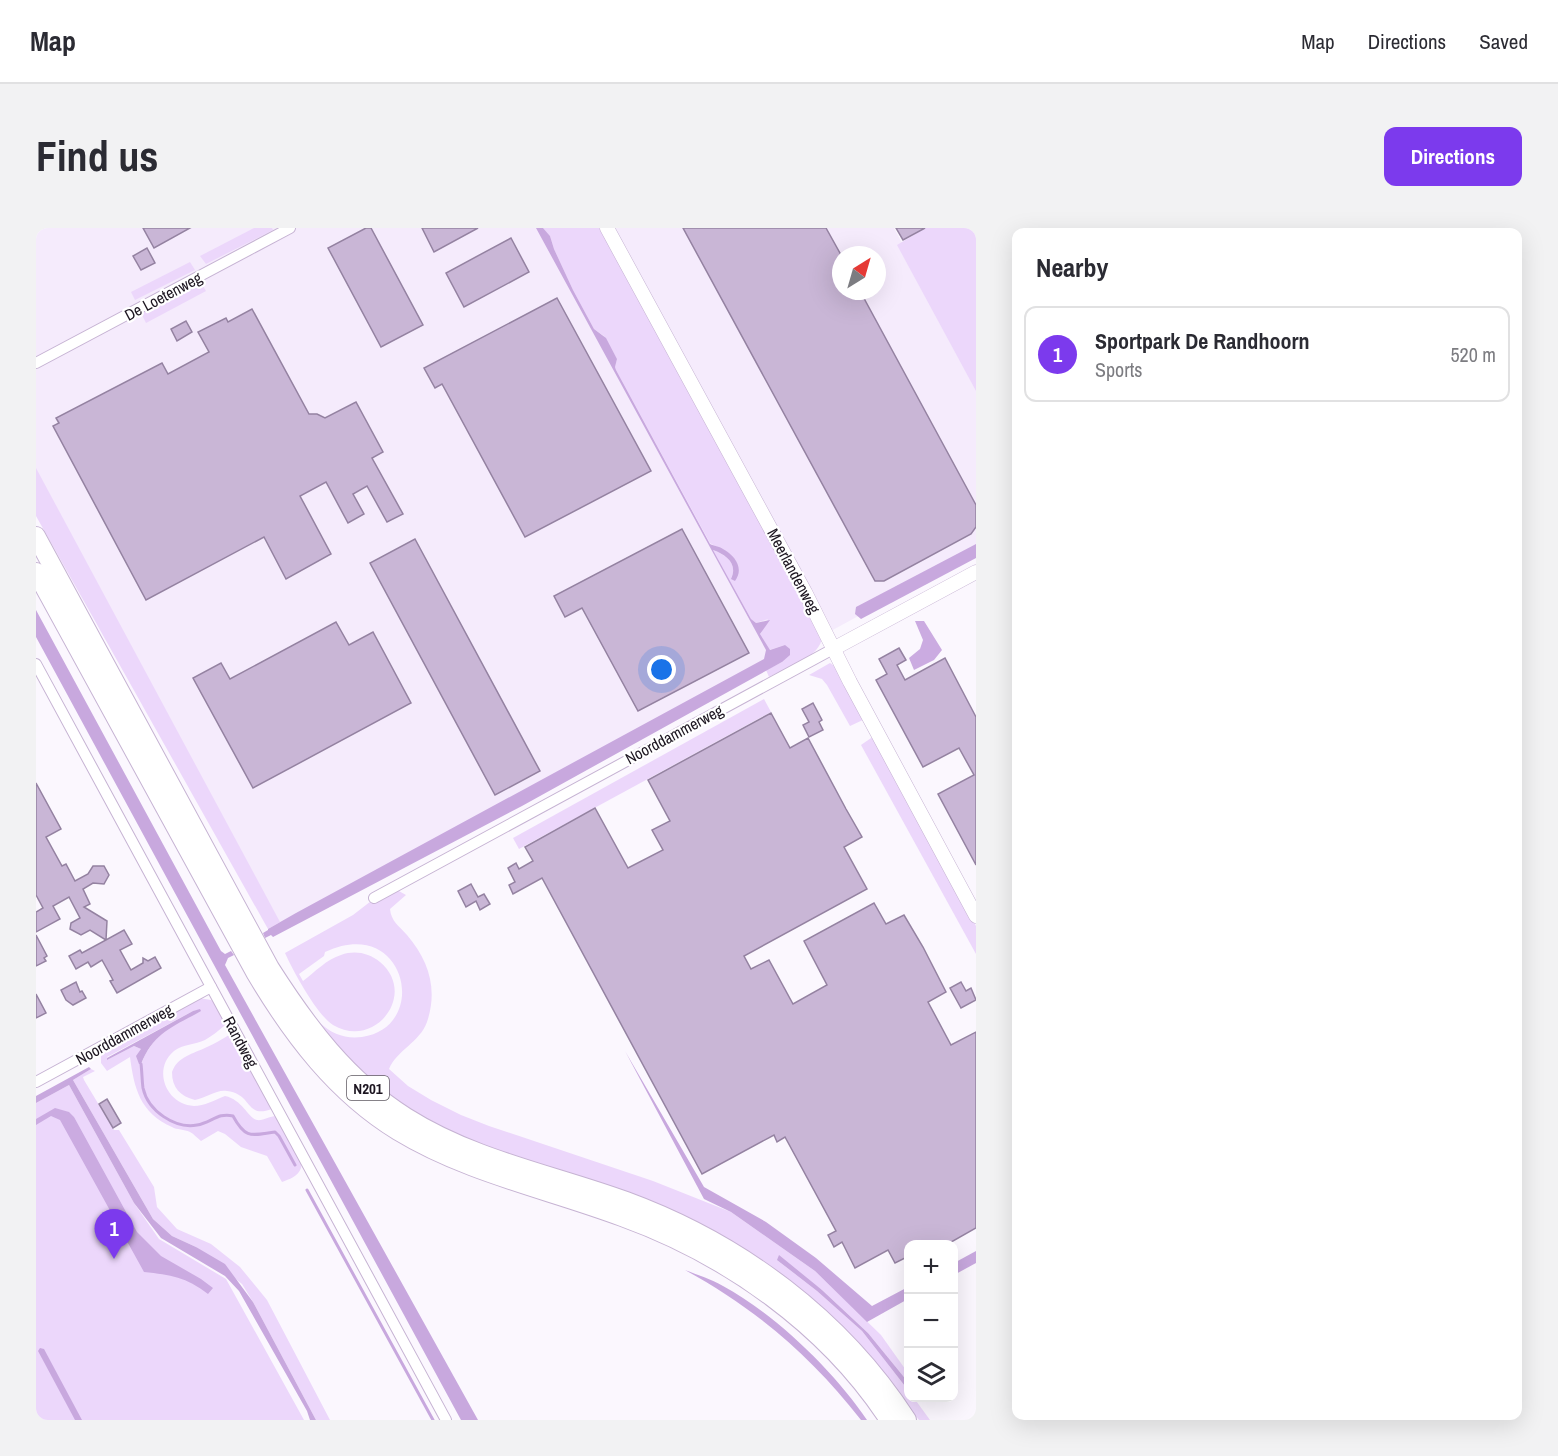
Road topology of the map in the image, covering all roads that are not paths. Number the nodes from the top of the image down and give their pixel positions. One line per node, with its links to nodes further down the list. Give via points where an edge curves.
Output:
1 (608, 228): 7 (street, Meerlandenweg)
2 (287, 229): 3 (street, De Loetenweg)
3 (36, 363)
4 (36, 536): 15 (highway, N201, via 270,968 334,1057 404,1116 459,1146 627,1202 690,1229 749,1262 804,1302 851,1348)
5 (36, 572): 14 (highway, N201, via 256,974 280,1015 322,1069 396,1130 453,1160 623,1217 681,1241 741,1275 793,1314 841,1359)
6 (976, 572): 7 (street, Noorddammerweg)
7 (833, 649): 9 (street, Noorddammerweg); 10 (street, Meerlandenweg)
8 (36, 664): 11 (street, Randweg)
9 (374, 898)
10 (976, 916)
11 (211, 987): 12 (street, Noorddammerweg); 13 (street, Randweg)
12 (36, 1082)
13 (446, 1420)
14 (889, 1420)
15 (907, 1420)

